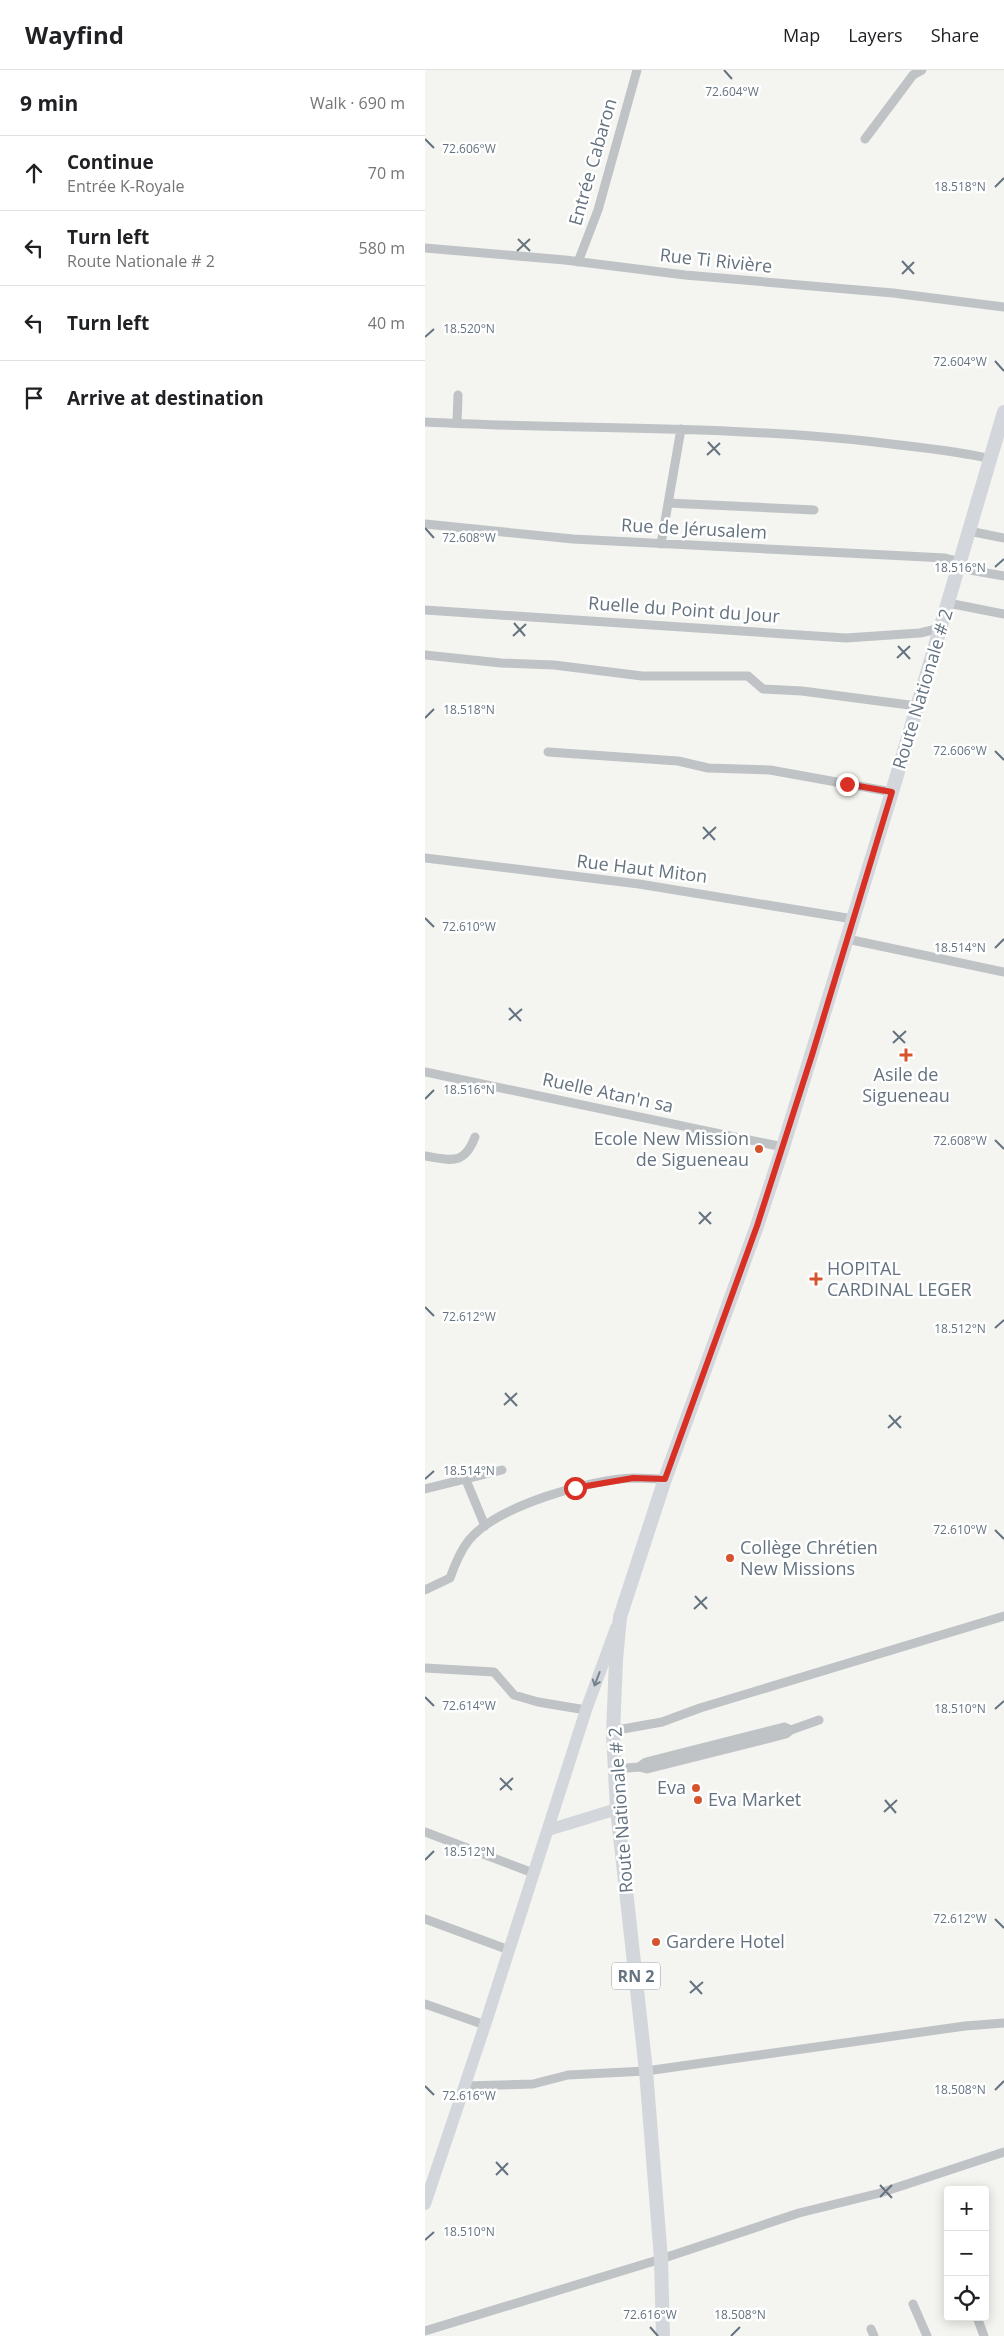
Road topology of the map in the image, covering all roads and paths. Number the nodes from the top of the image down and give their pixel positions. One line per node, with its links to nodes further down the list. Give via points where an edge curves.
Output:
1 (637, 70): 5 (street, Entrée Cabaron, via 598,210)
2 (922, 70): 3 (street, via 913,75)
3 (865, 139)
4 (425, 248): 5 (street, Rue Ti Rivière)
5 (578, 262): 6 (street, Rue Ti Rivière)
6 (1004, 307)
7 (458, 395): 10 (street)
8 (1004, 412): 12 (main road, Route Nationale # 2 / RN 2)
9 (425, 422): 10 (street)
10 (457, 424): 11 (street)
11 (681, 429): 12 (street, via 824,436 967,453); 13 (street)
12 (992, 459): 16 (main road, Route Nationale # 2 / RN 2)
13 (668, 503): 14 (street); 18 (street)
14 (814, 510)
15 (425, 524): 18 (street, Rue de Jérusalem)
16 (969, 531): 17 (street); 19 (main road, Route Nationale # 2 / RN 2)
17 (1004, 538)
18 (661, 544): 19 (street, Rue de Jérusalem, via 945,558)
19 (960, 565): 20 (street, Rue de Jérusalem); 21 (main road, Route Nationale # 2 / RN 2)
20 (1004, 576)
21 (948, 603): 23 (street); 24 (main road, Route Nationale # 2 / RN 2)
22 (425, 610): 24 (street, Ruelle du Point du Jour, via 846,638 920,633)
23 (1004, 614)
24 (941, 628): 26 (main road, Route Nationale # 2 / RN 2)
25 (425, 655): 26 (street, via 555,665 642,676 748,676 763,690 802,691)
26 (917, 706): 28 (main road, Route Nationale # 2 / RN 2)
27 (547, 752): 28 (street, via 678,762 708,768 770,770)
28 (892, 792): 30 (main road, Route Nationale # 2 / RN 2)
29 (425, 858): 30 (street, Rue Haut Miton, via 639,884)
30 (853, 919): 31 (main road, Route Nationale # 2 / RN 2)
31 (847, 939): 32 (street); 35 (main road, Route Nationale # 2 / RN 2)
32 (1004, 972)
33 (425, 1072): 35 (street, Ruelle Atan'n sa)
34 (475, 1137): 36 (street, via 469,1152 459,1159)
35 (783, 1147): 38 (main road, Route Nationale # 2 / RN 2)
36 (425, 1156)
37 (502, 1470): 39 (street)
38 (665, 1479): 41 (street, via 633,1478 575,1488 518,1506); 44 (main road, Route Nationale # 2 / RN 2)
39 (466, 1480): 40 (street); 41 (street)
40 (425, 1489)
41 (485, 1526): 42 (street, via 460,1552 450,1578)
42 (425, 1590)
43 (1004, 1616): 48 (street, via 677,1717)
44 (620, 1617): 46 (main road, one-way to 46); 48 (main road, Route Nationale # 2 / RN 2)
45 (425, 1668): 46 (street, via 494,1672 513,1695)
46 (585, 1710): 51 (main road)
47 (819, 1720): 49 (street, via 791,1730 784,1726 646,1762 639,1767)
48 (613, 1733): 49 (main road, Route Nationale # 2 / RN 2)
49 (615, 1768): 50 (main road, Route Nationale # 2 / RN 2)
50 (617, 1809): 51 (main road); 59 (main road, Route Nationale # 2 / RN 2)
51 (548, 1830): 53 (main road)
52 (425, 1832): 53 (street)
53 (533, 1873): 55 (main road)
54 (425, 1919): 55 (street)
55 (509, 1950): 58 (main road)
56 (425, 2004): 58 (street)
57 (1004, 2023): 59 (street)
58 (485, 2025): 60 (main road)
59 (646, 2071): 60 (street, via 567,2075 533,2084); 63 (main road, Route Nationale # 2 / RN 2)
60 (465, 2086): 62 (main road)
61 (1004, 2152): 63 (street, via 880,2193 799,2213)
62 (425, 2204)
63 (661, 2258): 66 (street); 67 (main road, Route Nationale # 2 / RN 2)
64 (913, 2304): 68 (street)
65 (978, 2321): 69 (street)
66 (425, 2331)
67 (663, 2336)
68 (927, 2336)
69 (984, 2336)

